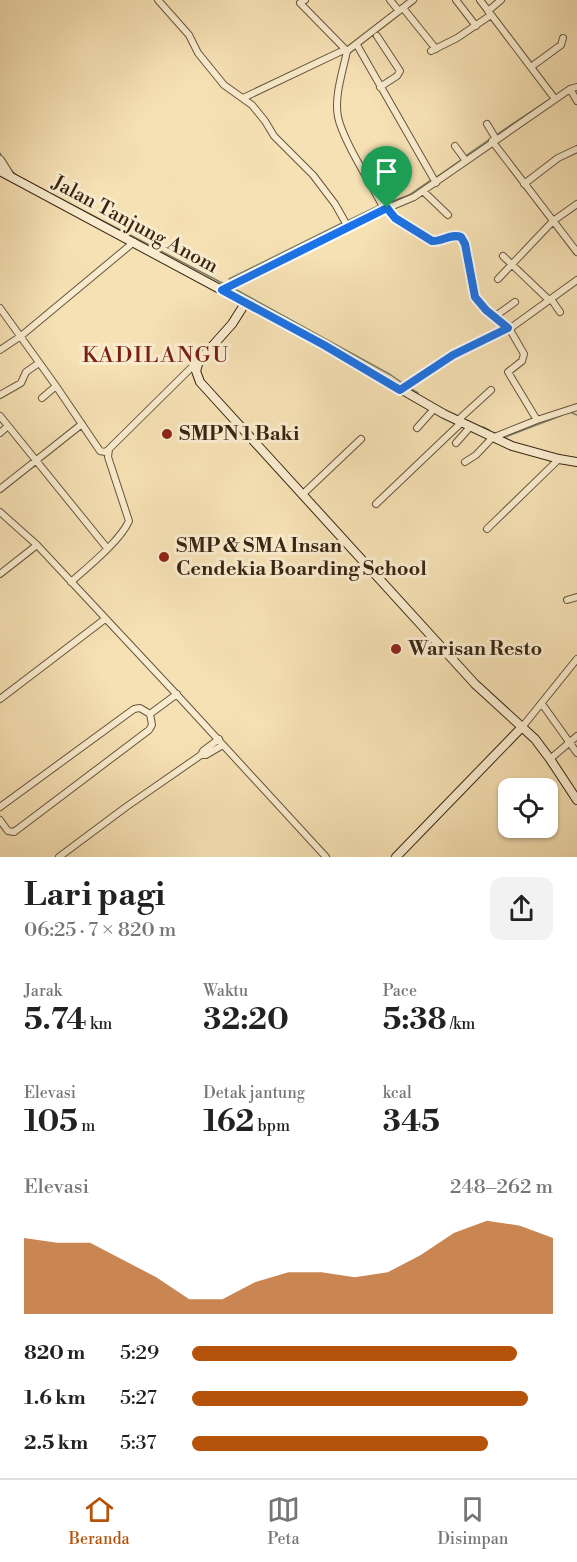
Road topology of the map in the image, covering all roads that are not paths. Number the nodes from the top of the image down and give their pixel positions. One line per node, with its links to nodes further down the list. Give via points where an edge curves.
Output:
1 (158, 0): 19 (street, via 189,35 224,85)
2 (390, 0): 8 (street)
3 (413, 0): 8 (street)
4 (456, 0): 10 (street)
5 (480, 0): 9 (street)
6 (501, 0): 9 (street)
7 (301, 1): 14 (street)
8 (401, 9): 10 (street, via 433,50); 13 (street)
9 (490, 13): 10 (street); 15 (street)
10 (476, 26)
11 (377, 36): 16 (street, via 399,71)
12 (563, 38): 15 (street, via 561,45)
13 (357, 45): 14 (street); 16 (street)
14 (345, 51): 19 (street); 33 (street, via 338,116)
15 (531, 66): 18 (street)
16 (380, 87): 29 (street)
17 (574, 88): 18 (street); 20 (street)
18 (554, 97): 22 (street)
19 (243, 98): 36 (street, via 313,175)
20 (577, 101)
21 (487, 124): 22 (street)
22 (494, 138): 25 (street); 30 (street)
23 (455, 146): 25 (street)
24 (577, 149): 30 (street, via 558,158)
25 (464, 159): 29 (street)
26 (0, 160): 28 (street)
27 (0, 171): 28 (main road, Jalan Tanjung Anom)
28 (10, 176): 37 (main road, Jalan Tanjung Anom)
29 (434, 180): 31 (street)
30 (525, 184): 35 (street)
31 (423, 191): 33 (street); 34 (street)
32 (577, 204): 35 (street)
33 (384, 207): 36 (street); 49 (street, via 432,241 454,236 463,239 475,297)
34 (448, 215)
35 (553, 221): 38 (street); 40 (street)
36 (347, 224): 43 (street)
37 (134, 242): 43 (main road, Jalan Tanjung Anom); 51 (street)
38 (577, 252)
39 (503, 256): 40 (street)
40 (512, 264): 41 (street); 44 (street)
41 (498, 279)
42 (577, 280): 44 (street)
43 (226, 287): 45 (main road, Jalan Tanjung Anom)
44 (550, 299): 48 (street); 50 (street)
45 (246, 302): 53 (main road); 56 (main road, Jalan Tanjung Anom)
46 (515, 302): 49 (street)
47 (0, 308): 51 (street)
48 (560, 312)
49 (494, 317): 50 (street)
50 (508, 328): 56 (street, via 453,355); 63 (street, via 524,357 508,375)
51 (21, 336): 52 (street); 54 (street)
52 (0, 350)
53 (199, 361): 72 (street); 78 (main road, via 196,371 204,387)
54 (39, 363): 55 (street); 58 (street, via 26,372 21,383)
55 (56, 386): 59 (street); 64 (street)
56 (404, 387): 61 (main road, Jalan Tanjung Anom)
57 (491, 390): 65 (street)
58 (0, 395)
59 (42, 398)
60 (577, 406): 63 (street)
61 (434, 409): 65 (main road, Jalan Tanjung Anom); 67 (street)
62 (0, 416): 66 (street)
63 (537, 420): 69 (street)
64 (82, 424): 72 (street, via 100,451); 74 (street)
65 (463, 424): 69 (main road, Jalan Tanjung Anom); 71 (street); 79 (street)
66 (8, 426): 68 (street); 74 (street)
67 (417, 428)
68 (0, 433)
69 (492, 438): 73 (main road, Jalan Tanjung Anom); 75 (street)
70 (361, 439): 78 (street)
71 (456, 443)
72 (108, 450): 83 (street, via 129,517 125,528)
73 (559, 459): 76 (main road, Jalan Tanjung Anom); 81 (street)
74 (37, 461): 77 (street); 83 (street)
75 (465, 462)
76 (576, 464)
77 (0, 489)
78 (303, 494): 94 (main road, via 475,684)
79 (376, 504)
80 (0, 512): 82 (street)
81 (487, 529)
82 (37, 546): 84 (street); 85 (street)
83 (107, 548): 85 (street)
84 (0, 574)
85 (71, 582): 88 (street)
86 (577, 597): 87 (street)
87 (567, 600)
88 (105, 619): 90 (street); 91 (street)
89 (577, 659): 92 (street)
90 (177, 694): 93 (street); 96 (street)
91 (0, 699)
92 (542, 704): 94 (street); 97 (street)
93 (150, 714): 101 (street, via 134,709); 102 (street, via 149,730 14,832 8,831)
94 (523, 726): 99 (main road); 105 (main road)
95 (577, 736): 97 (street)
96 (221, 742): 103 (street, via 203,751); 104 (street)
97 (570, 743): 98 (street); 99 (street)
98 (577, 753)
99 (550, 759): 100 (main road)
100 (577, 800)
101 (0, 807)
102 (0, 820)
103 (59, 857)
104 (326, 857)
105 (396, 857)

